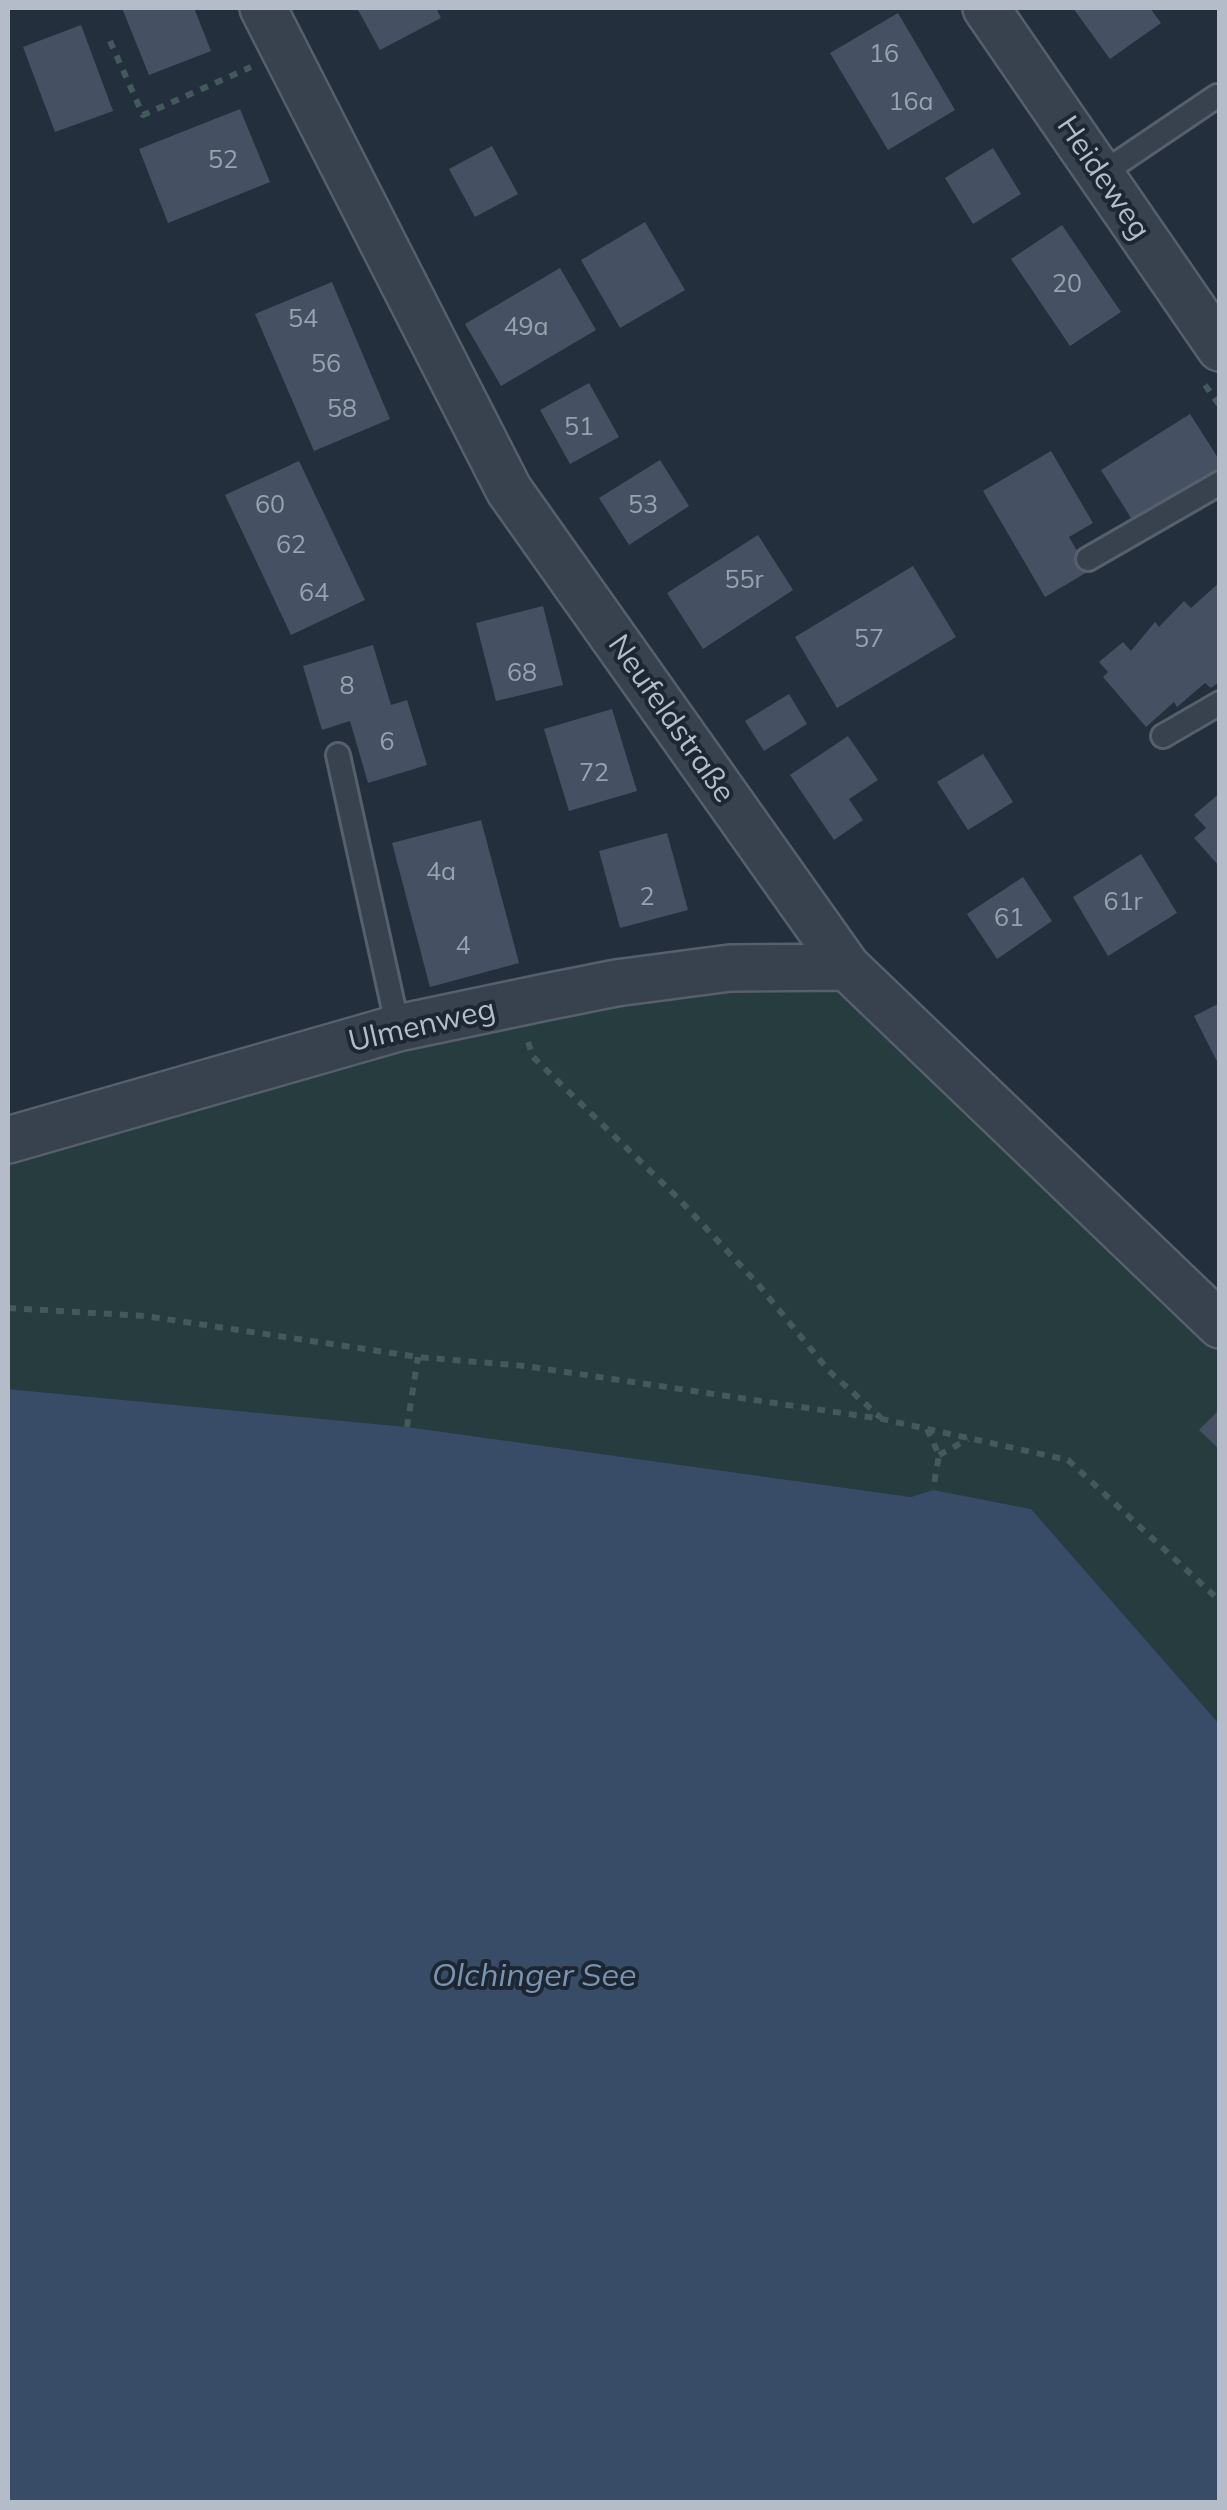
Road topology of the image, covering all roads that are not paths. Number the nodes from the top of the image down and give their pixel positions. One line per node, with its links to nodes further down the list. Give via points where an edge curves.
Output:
1 (263, 8): 11 (street, Neufeldstraße, via 509,490)
2 (986, 8): 4 (street, Heideweg)
3 (1216, 96): 4 (lane)
4 (1100, 175): 5 (street, Heideweg)
5 (1220, 348)
6 (1220, 483): 7 (lane)
7 (1088, 559)
8 (1220, 703): 9 (lane)
9 (1164, 736)
10 (338, 755): 12 (lane)
11 (846, 967): 12 (street, Ulmenweg, via 730,968 616,982); 14 (street, Neufeldstraße)
12 (398, 1028): 13 (street, Ulmenweg)
13 (8, 1140)
14 (1220, 1325)

